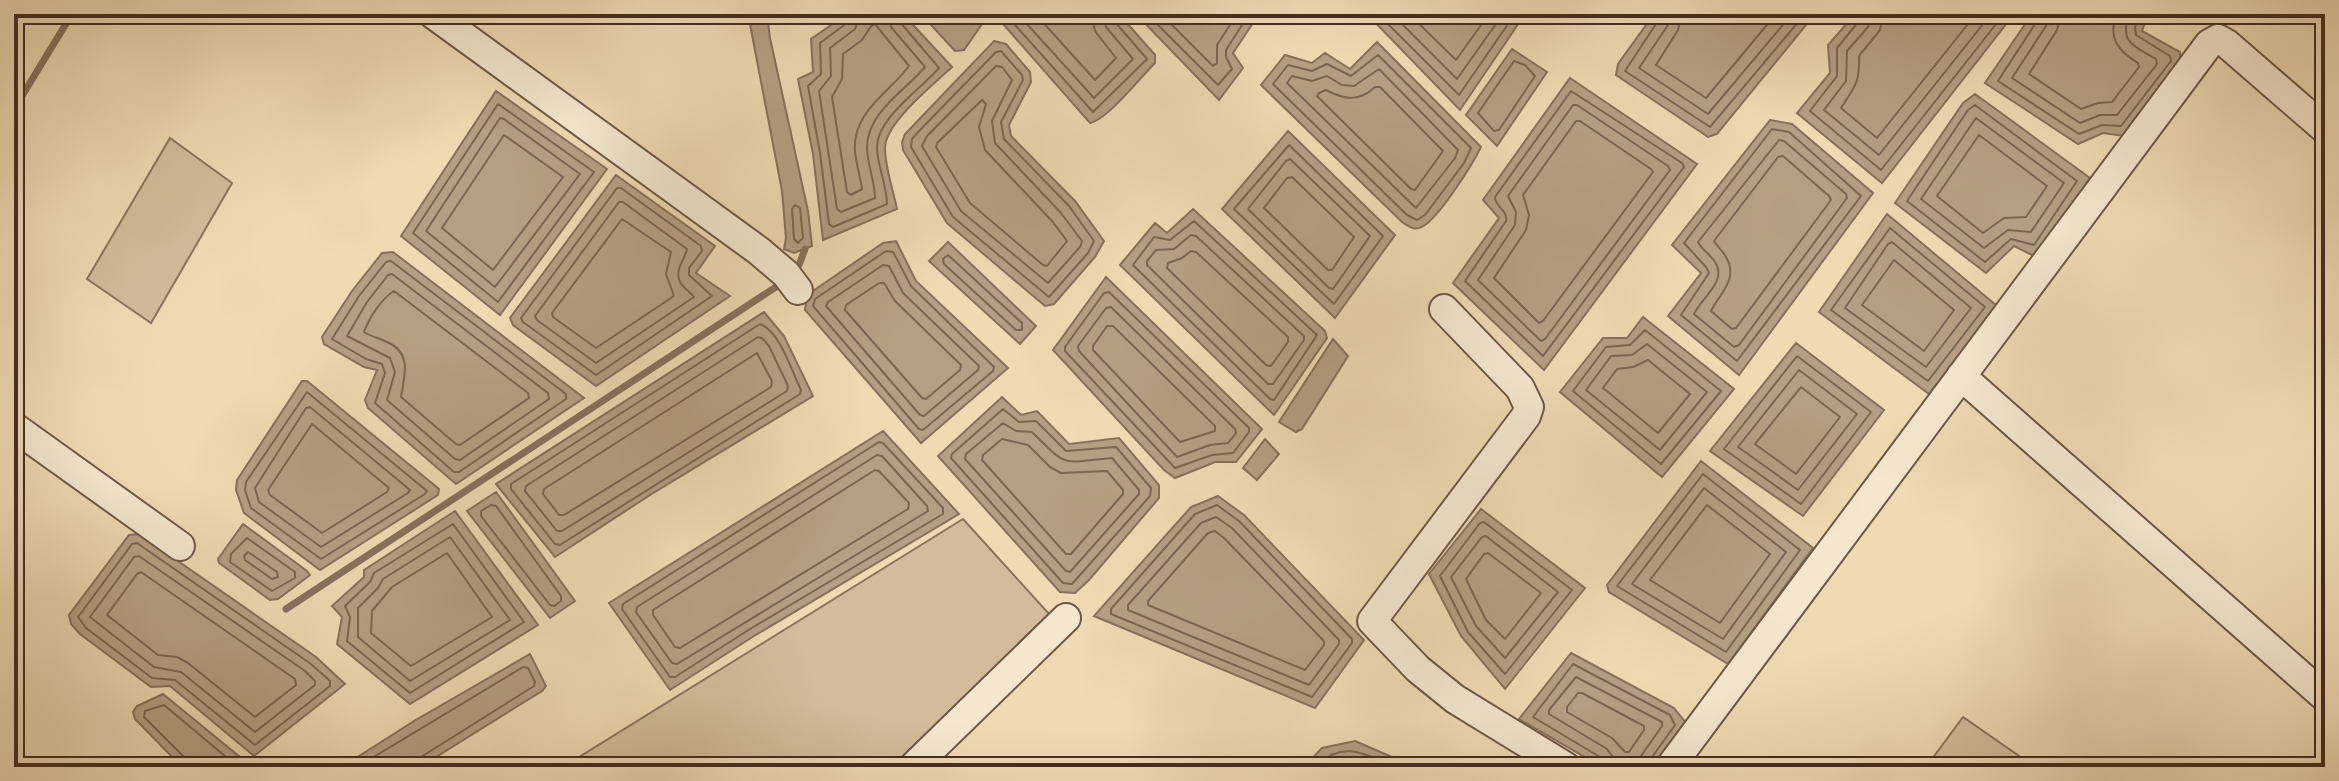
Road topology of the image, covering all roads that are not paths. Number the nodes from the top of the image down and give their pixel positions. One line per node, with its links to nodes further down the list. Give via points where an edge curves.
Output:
1 (433, 14): 3 (street, via 759,251)
2 (2325, 129): 5 (street, via 2227,44 2218,39 2209,44)
3 (798, 290)
4 (1444, 309): 11 (street, via 1520,388 1529,407 1372,621 1455,699)
5 (1961, 376): 9 (street); 12 (street)
6 (14, 427): 7 (street)
7 (180, 546)
8 (1066, 618): 10 (street)
9 (2325, 697)
10 (913, 767)
11 (1566, 767)
12 (1670, 767)

